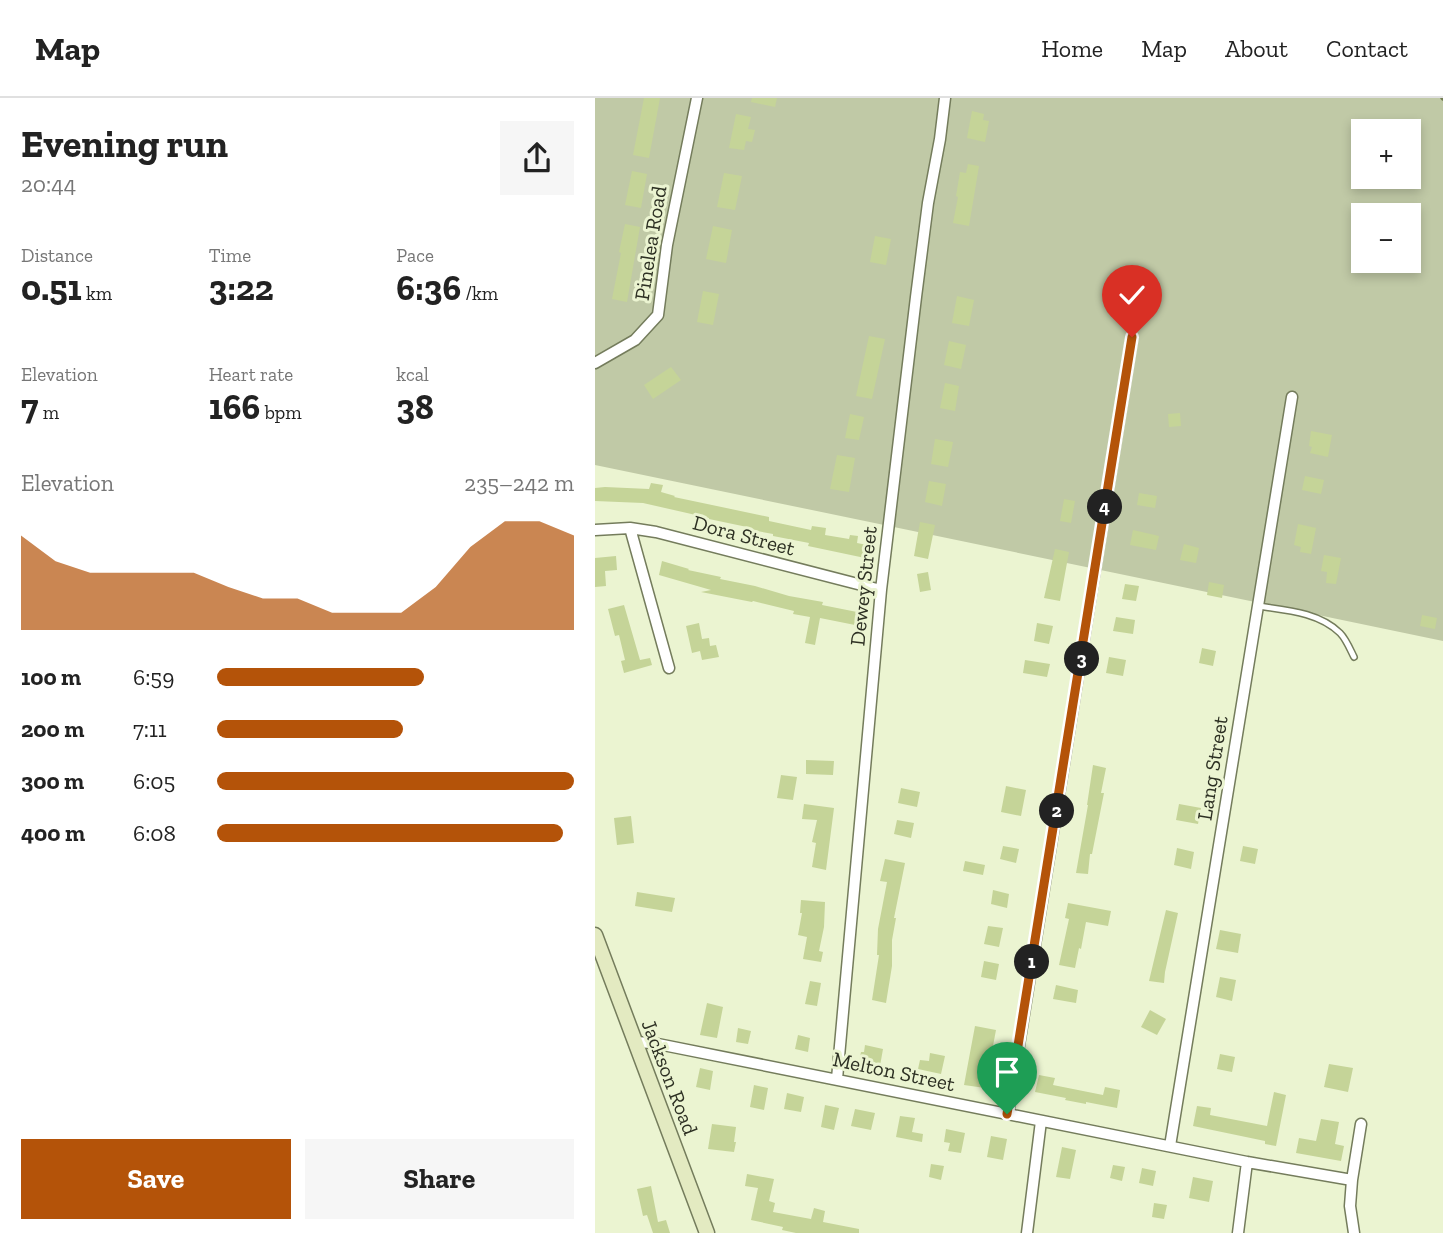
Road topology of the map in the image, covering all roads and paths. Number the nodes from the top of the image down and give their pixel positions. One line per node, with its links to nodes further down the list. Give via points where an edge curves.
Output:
1 (697, 98): 4 (street, Pinelea Road, via 667,245 658,315 635,341)
2 (945, 98): 8 (street, Dewey Street)
3 (1132, 337): 15 (street)
4 (595, 363)
5 (1292, 397): 9 (street, Lang Street)
6 (630, 528): 7 (street, Dora Street); 8 (street, Dora Street); 11 (street)
7 (595, 530)
8 (881, 590): 14 (street, Dewey Street)
9 (1258, 606): 10 (lane, via 1329,624 1342,635); 18 (street, Lang Street)
10 (1354, 657)
11 (669, 668)
12 (595, 935): 13 (main road, Jackson Road)
13 (634, 1042): 14 (street, Melton Street); 21 (main road, Jackson Road)
14 (838, 1079): 15 (street, Melton Street)
15 (1007, 1114): 16 (street, Melton Street)
16 (1041, 1121): 18 (street, Melton Street); 22 (street)
17 (1361, 1124): 20 (street)
18 (1170, 1146): 19 (street, Melton Street)
19 (1247, 1162): 20 (street, Melton Street); 23 (street)
20 (1352, 1180): 24 (street)
21 (706, 1233)
22 (1027, 1233)
23 (1238, 1233)
24 (1354, 1233)

